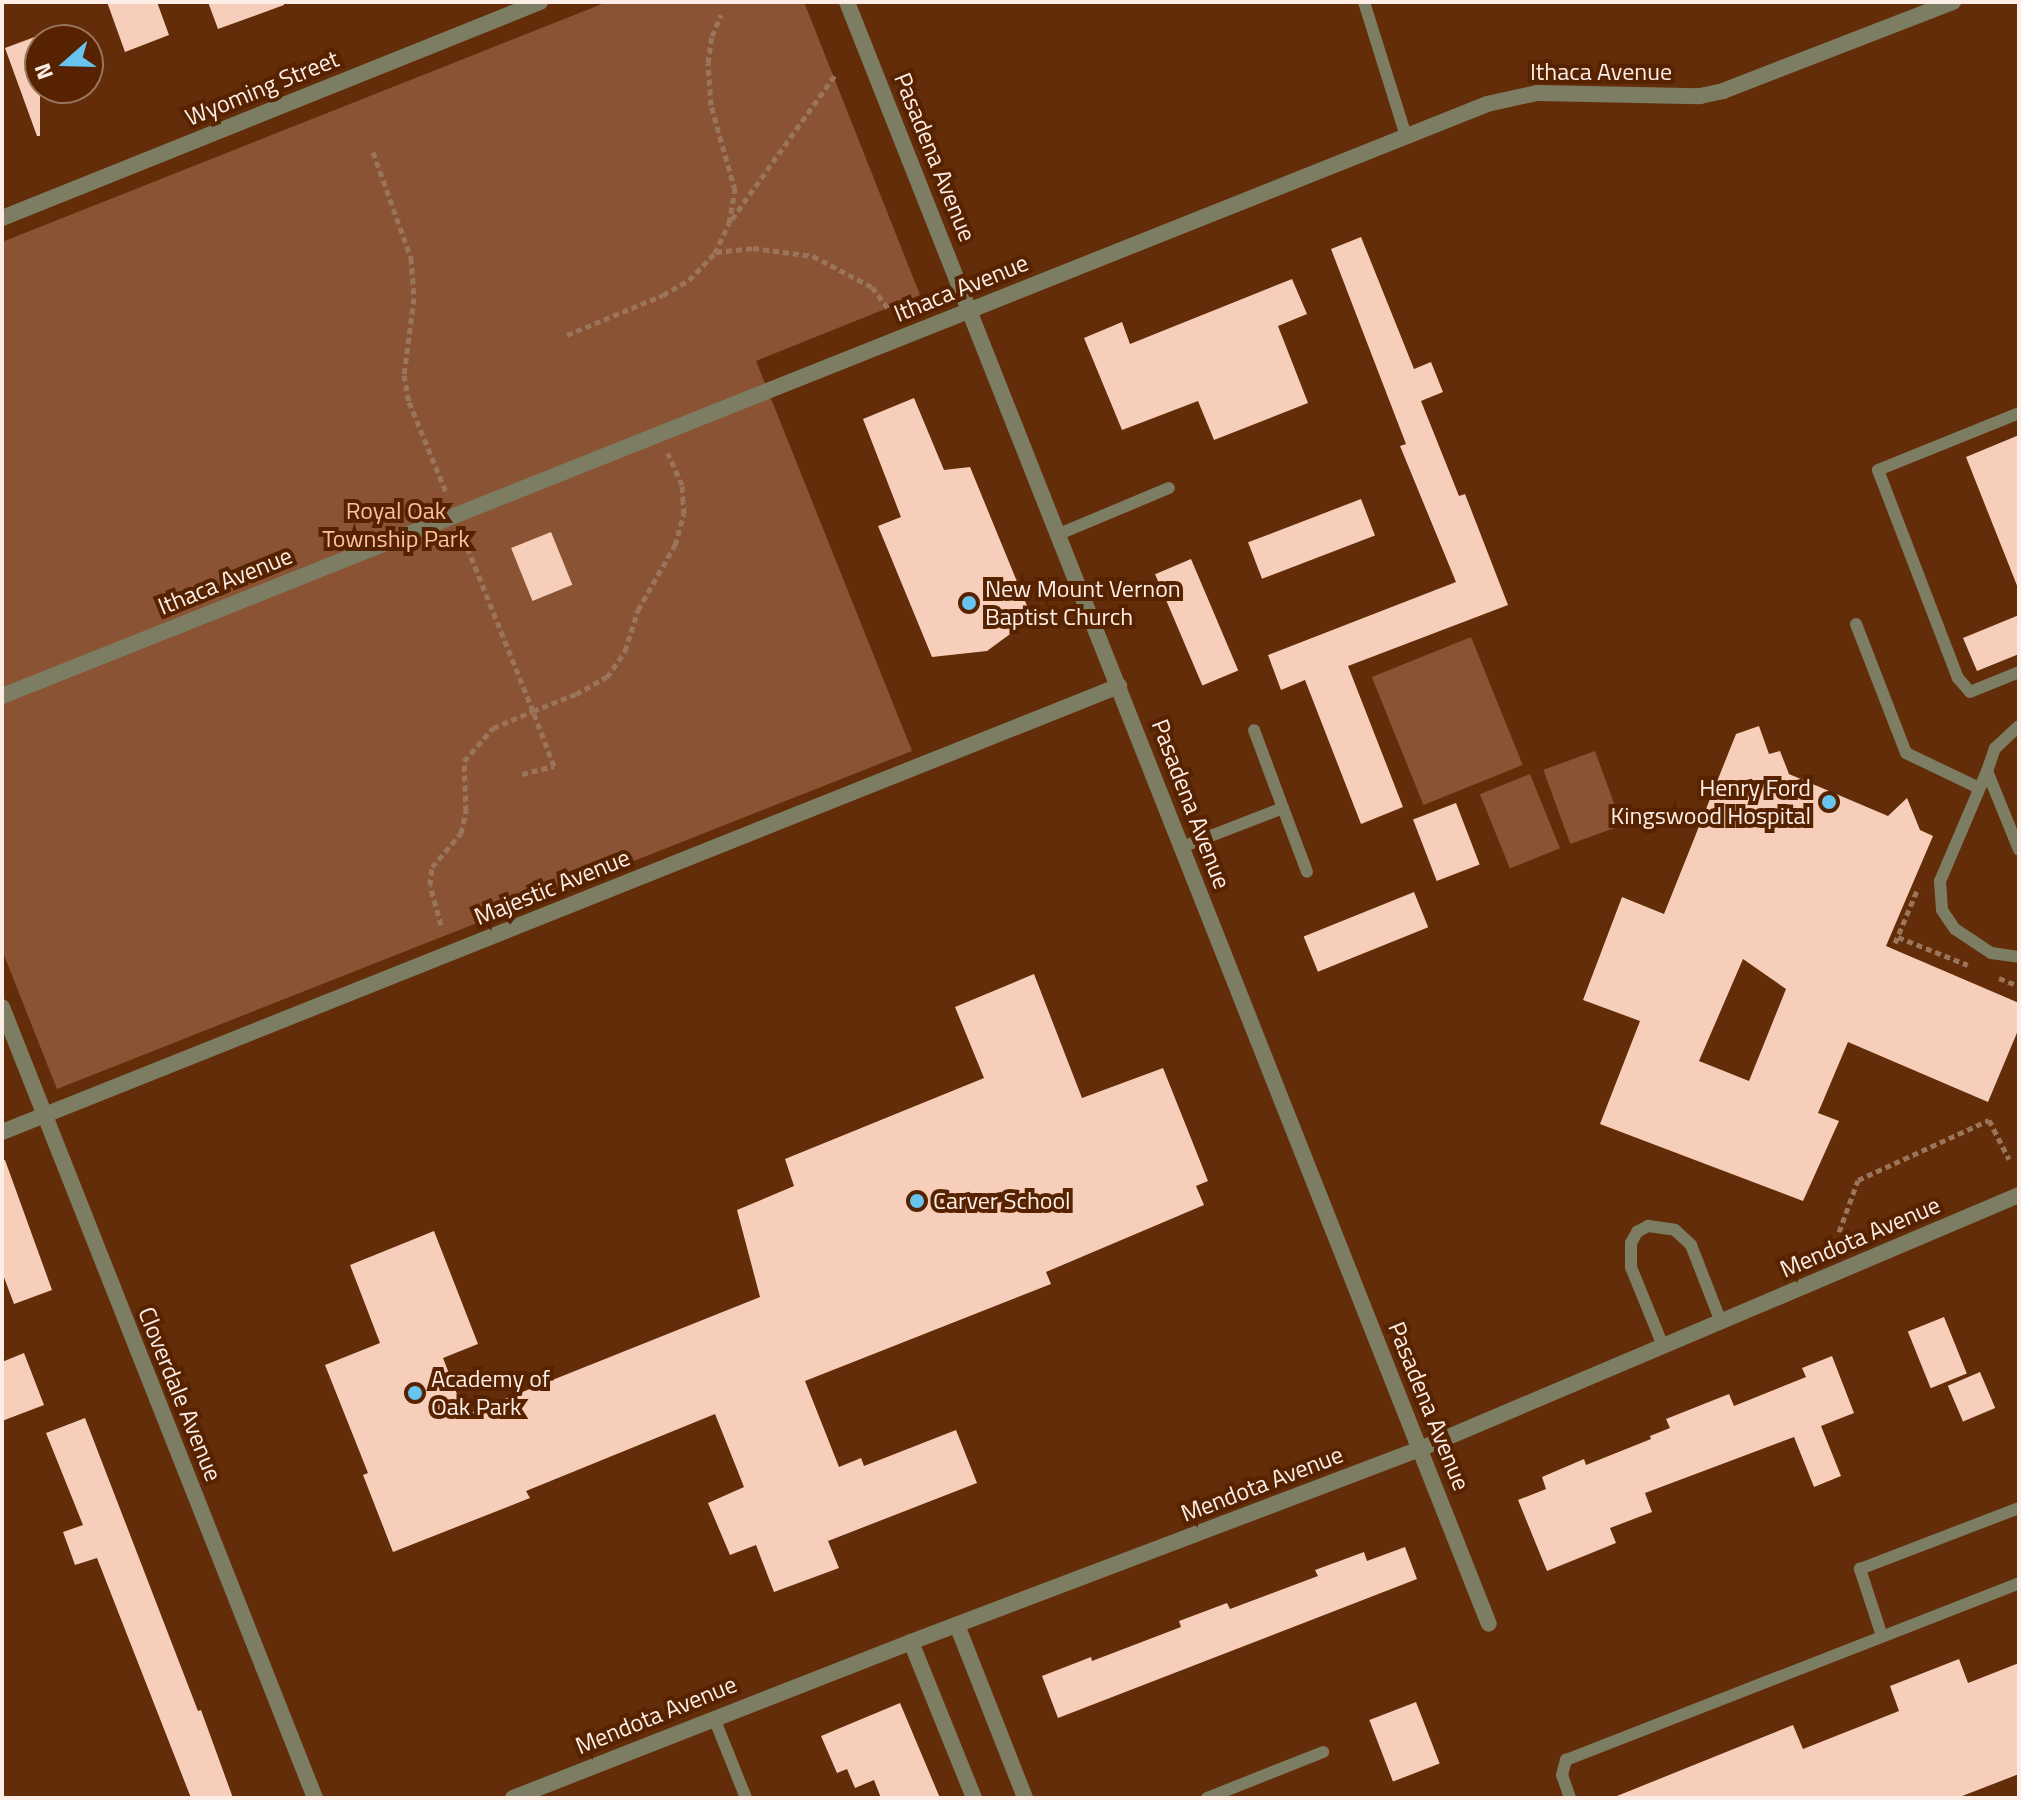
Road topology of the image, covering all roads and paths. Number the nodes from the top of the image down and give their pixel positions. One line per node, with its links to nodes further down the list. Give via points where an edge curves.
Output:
1 (540, 2): 9 (street, Wyoming Street)
2 (847, 2): 13 (street, Pasadena Avenue)
3 (1364, 2): 7 (lane)
4 (1953, 2): 7 (street, Ithaca Avenue, via 1723,91 1700,96 1537,93 1487,104)
5 (721, 15): 10 (path, via 708,63 711,105 735,190)
6 (836, 74): 10 (path)
7 (1406, 136): 13 (street, Ithaca Avenue)
8 (373, 152): 18 (path, via 411,258 414,298 404,375 409,402)
9 (2, 218)
10 (729, 223): 11 (path)
11 (715, 253): 12 (path, via 753,248 813,256 872,287); 14 (path, via 689,280 663,295)
12 (890, 311)
13 (970, 311): 20 (street, Pasadena Avenue); 24 (street, Ithaca Avenue)
14 (567, 335)
15 (2019, 413): 22 (lane, via 1878,470 1958,678 1970,692)
16 (666, 450): 25 (path, via 682,485 684,514 675,545 638,610 625,651 594,686)
17 (1169, 488): 20 (lane)
18 (449, 499)
19 (461, 531): 25 (path)
20 (1059, 534): 23 (street, Pasadena Avenue)
21 (1856, 624): 30 (lane, via 1906,753)
22 (2019, 672)
23 (1119, 686): 32 (street, Pasadena Avenue); 42 (street, Majestic Avenue)
24 (2, 696)
25 (533, 711): 29 (path, via 554,766); 36 (path, via 493,728 464,761 466,811 461,833 432,867 430,885)
26 (2019, 726): 28 (lane, via 1995,748)
27 (1254, 730): 31 (lane)
28 (1987, 771): 30 (lane); 33 (lane)
29 (522, 774)
30 (1979, 788): 37 (lane, via 1940,881 1942,910 1955,929 1991,953)
31 (1283, 808): 32 (lane); 34 (lane)
32 (1182, 847): 49 (street, Pasadena Avenue)
33 (2019, 850)
34 (1307, 872)
35 (1920, 883): 38 (path, via 1897,940)
36 (441, 925)
37 (2019, 957)
38 (1979, 969)
39 (1992, 975): 40 (path)
40 (2019, 986)
41 (2, 1007): 42 (street, Cloverdale Avenue)
42 (45, 1115): 43 (street, Majestic Avenue); 58 (street, Cloverdale Avenue)
43 (2, 1132)
44 (2009, 1159): 46 (path, via 1989,1120 1858,1180)
45 (2019, 1195): 47 (street, Mendota Avenue)
46 (1839, 1232)
47 (1721, 1322): 48 (street, Mendota Avenue); 48 (lane, via 1691,1245 1675,1230 1648,1226 1631,1243 1631,1267)
48 (1663, 1346): 49 (street, Mendota Avenue)
49 (1420, 1449): 52 (street, Pasadena Avenue); 53 (street, Mendota Avenue)
50 (2019, 1508): 54 (lane, via 1860,1569)
51 (2019, 1583): 54 (lane)
52 (1489, 1624)
53 (957, 1625): 55 (street, Mendota Avenue); 62 (street)
54 (1882, 1636): 64 (lane, via 1566,1760 1562,1775)
55 (911, 1642): 56 (street, Mendota Avenue); 61 (street)
56 (714, 1718): 59 (street, Mendota Avenue); 60 (lane)
57 (1323, 1752): 63 (lane)
58 (315, 1798)
59 (513, 1798)
60 (746, 1798)
61 (974, 1798)
62 (1025, 1798)
63 (1207, 1798)
64 (1570, 1798)

